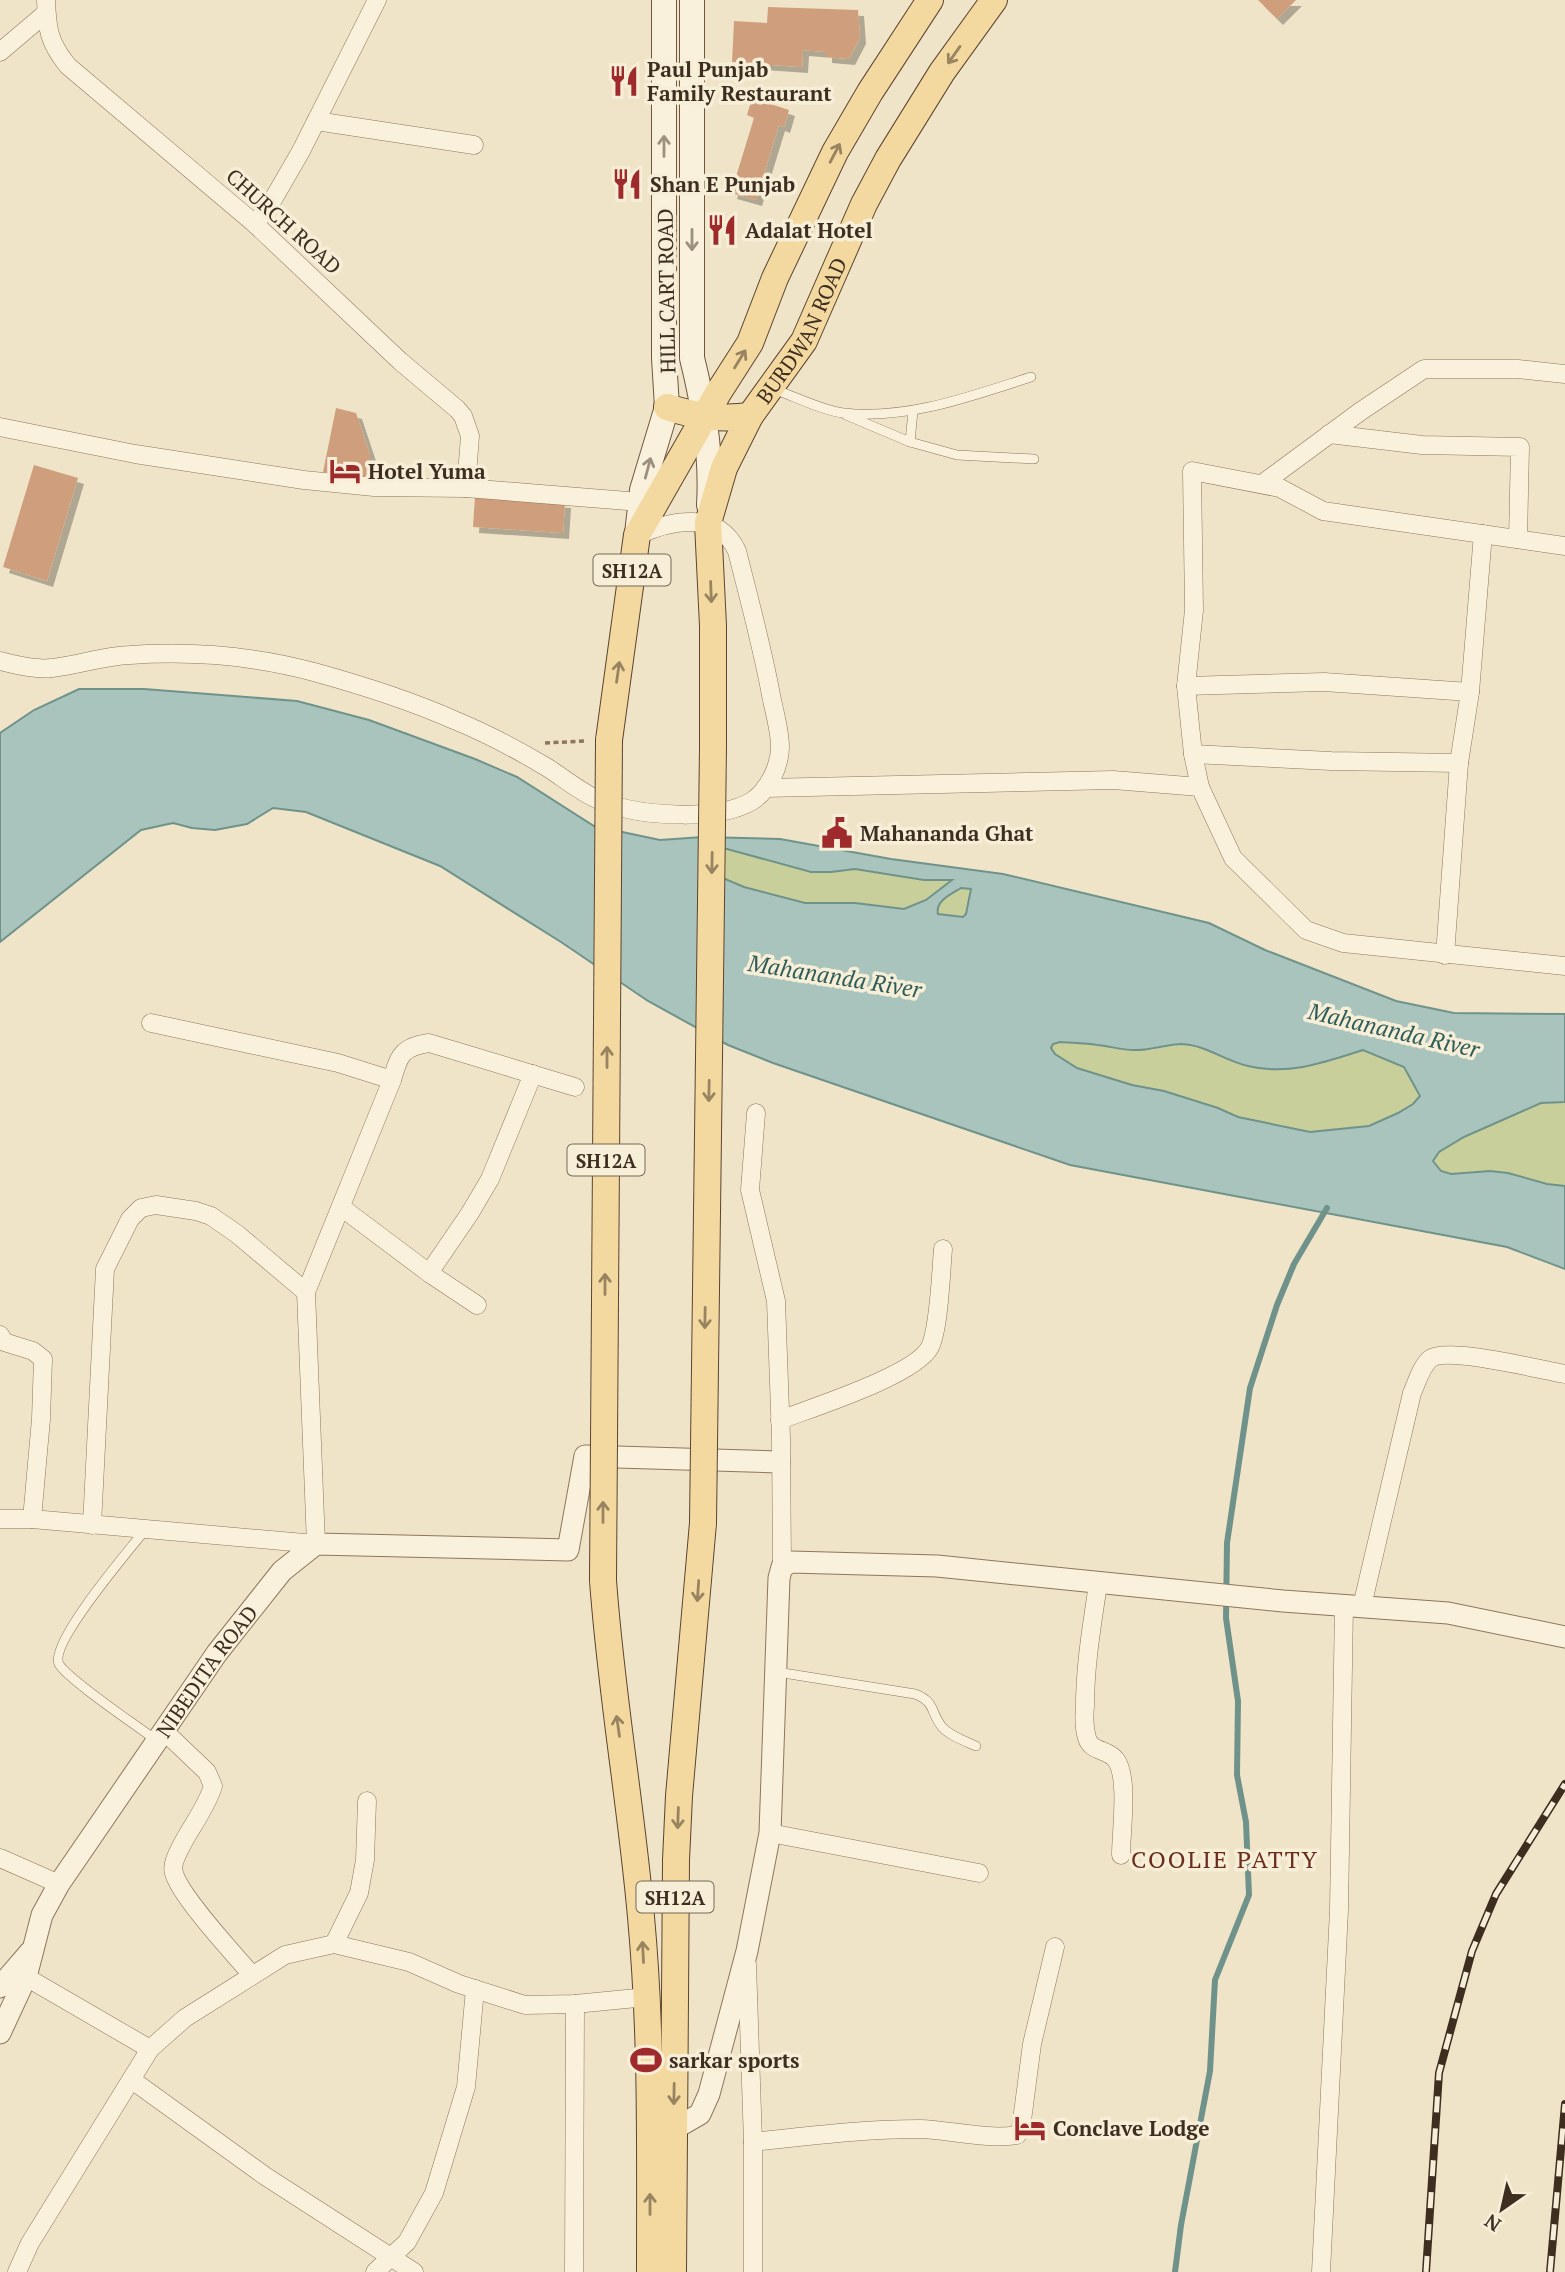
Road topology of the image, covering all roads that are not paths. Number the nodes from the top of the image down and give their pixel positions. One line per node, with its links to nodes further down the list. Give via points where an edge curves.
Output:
1 (377, 0): 8 (street)
2 (664, 0): 14 (main road, HILL CART ROAD, one-way to 2)
3 (692, 0): 18 (main road, HILL CART ROAD, one-way to 18, via 692,358)
4 (930, 0): 18 (main road, BURDWAN ROAD / SH12A, one-way to 4, via 750,343 775,278 835,152)
5 (994, 0): 13 (main road, BURDWAN ROAD / SH12A, one-way to 13, via 888,159 804,341)
6 (46, 7): 7 (street); 10 (street, CHURCH ROAD, via 53,47 68,66)
7 (0, 51)
8 (316, 121): 9 (street); 10 (street)
9 (474, 145)
10 (255, 224): 24 (street, CHURCH ROAD, via 464,416 470,436)
11 (1565, 374): 20 (street, via 1424,369)
12 (1031, 377): 15 (lane)
13 (769, 387): 16 (lane); 17 (main road, BURDWAN ROAD / SH12A)
14 (667, 407): 18 (main road); 25 (main road, HILL CART ROAD, one-way to 14)
15 (913, 411): 16 (lane); 21 (lane)
16 (841, 413): 21 (lane)
17 (750, 416): 18 (main road); 26 (main road, BURDWAN ROAD / SH12A, via 724,468)
18 (704, 417): 26 (main road, HILL CART ROAD, via 709,455); 28 (main road, HILL CART ROAD / SH12A)
19 (0, 426): 24 (street, via 135,454 304,480 374,487)
20 (1329, 434): 23 (street); 29 (street, via 1422,445 1520,447)
21 (909, 442): 22 (lane, via 957,455)
22 (1034, 458)
23 (1262, 484): 27 (street, via 1280,488 1323,511); 32 (street, via 1192,471 1194,610)
24 (466, 488): 25 (street)
25 (640, 502): 28 (main road, HILL CART ROAD)
26 (708, 523): 28 (street, via 676,522); 37 (street, via 730,539 737,551 766,669 780,747); 85 (main road, HILL CART ROAD / SH12A, one-way to 85, bridge, via 713,746 703,1523 679,1796)
27 (1483, 534): 29 (street); 33 (street)
28 (637, 535): 80 (main road, HILL CART ROAD / SH12A, one-way to 28, bridge, via 603,1580 609,740)
29 (1518, 539): 30 (street)
30 (1565, 546)
31 (0, 661): 37 (street, via 50,668 130,655 251,659 324,675 455,720 613,806 672,814 722,811 754,800)
32 (1186, 686): 33 (street, via 1324,682); 34 (street)
33 (1470, 692): 35 (street)
34 (1194, 754): 35 (street); 36 (street)
35 (1459, 764): 38 (street)
36 (1200, 787): 37 (street, via 1113,780); 38 (street, via 1233,858 1306,930 1343,943)
37 (765, 788)
38 (1445, 955): 39 (street)
39 (1565, 966)
40 (151, 1023): 42 (street, via 338,1063)
41 (533, 1074): 42 (street, via 429,1043 412,1045 398,1059); 43 (street); 47 (street, via 489,1179)
42 (392, 1080): 45 (street)
43 (575, 1087)
44 (756, 1113): 52 (street, via 750,1190 776,1301)
45 (341, 1207): 47 (street); 48 (street)
46 (943, 1249): 52 (street, via 930,1348 896,1374)
47 (429, 1273): 49 (street)
48 (306, 1292): 56 (street, via 211,1216 156,1205 141,1208 130,1219 105,1269); 58 (street)
49 (477, 1305)
50 (0, 1335): 55 (street, via 4,1342 43,1359)
51 (1565, 1374): 61 (street, via 1442,1353 1430,1360 1412,1393)
52 (780, 1420): 53 (street)
53 (779, 1462): 58 (street, via 584,1456 568,1550); 59 (street)
54 (0, 1518): 55 (street)
55 (32, 1519): 56 (street)
56 (92, 1525): 57 (street)
57 (146, 1529): 58 (street); 64 (lane, via 79,1616 58,1653 59,1664 74,1679)
58 (316, 1544): 64 (street, NIBEDITA ROAD, via 282,1571 217,1653)
59 (782, 1567): 60 (street, via 791,1562 937,1566); 63 (street)
60 (1098, 1584): 61 (street); 68 (street, via 1085,1673 1084,1723 1090,1744 1111,1755 1120,1768)
61 (1353, 1605): 62 (street, via 1448,1613); 95 (street)
62 (1565, 1637)
63 (777, 1672): 65 (lane, via 926,1698 943,1728); 67 (street)
64 (161, 1736): 71 (street, NIBEDITA ROAD); 76 (street, via 207,1772 213,1786 172,1870 184,1893)
65 (976, 1746)
66 (368, 1801): 72 (street, via 359,1893)
67 (770, 1833): 70 (street); 75 (street)
68 (1121, 1855)
69 (0, 1858): 71 (street)
70 (979, 1873)
71 (59, 1884): 74 (street, NIBEDITA ROAD, via 42,1915)
72 (334, 1944): 76 (street, via 285,1955); 79 (street, via 409,1962)
73 (1055, 1947): 86 (street, via 1017,2135 872,2129)
74 (32, 1951): 77 (street, NIBEDITA ROAD); 78 (street)
75 (747, 1951): 85 (street, via 709,2094 700,2114); 86 (street)
76 (252, 1975): 83 (street, via 185,2018)
77 (26, 1978): 82 (street, NIBEDITA ROAD); 83 (street)
78 (0, 1987)
79 (475, 1989): 81 (street, via 525,2005); 87 (street, via 466,2087 451,2141 434,2193 407,2242)
80 (647, 1997): 81 (street); 92 (main road, SH12A, one-way to 80)
81 (575, 2004): 91 (street)
82 (0, 2032)
83 (150, 2049): 84 (street)
84 (132, 2080): 87 (street, via 265,2176); 88 (street, via 30,2243)
85 (674, 2129): 93 (main road, SH12A)
86 (753, 2142): 94 (street)
87 (392, 2258): 89 (street); 90 (street)
88 (17, 2272)
89 (375, 2272)
90 (414, 2272)
91 (574, 2272)
92 (650, 2272)
93 (673, 2272)
94 (753, 2272)
95 (1321, 2272)

